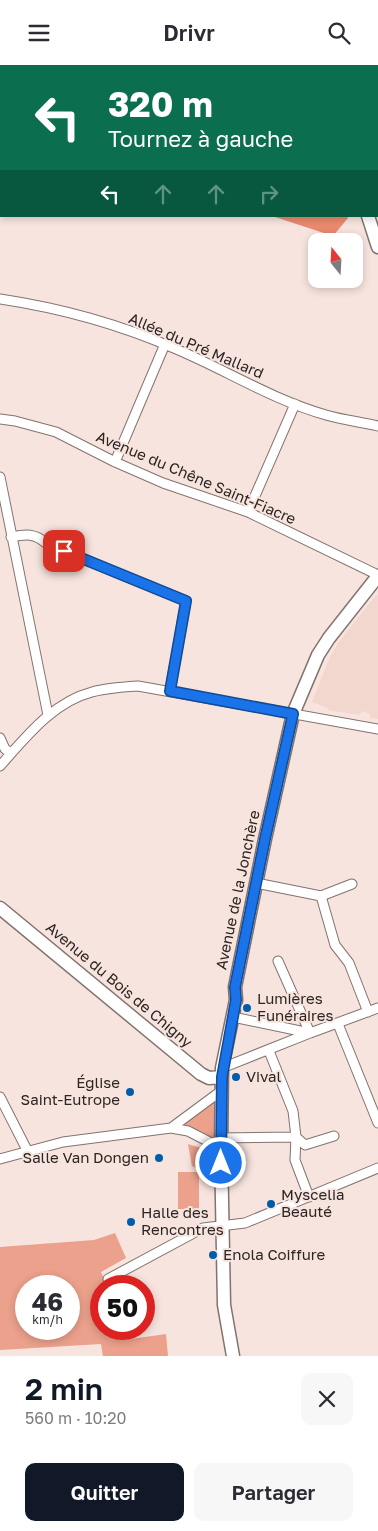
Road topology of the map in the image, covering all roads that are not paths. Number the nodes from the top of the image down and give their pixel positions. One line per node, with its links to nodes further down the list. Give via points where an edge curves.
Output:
1 (368, 217): 2 (main road)
2 (378, 247)
3 (0, 299): 4 (street, Allée du Pré Mallard, via 78,314)
4 (165, 344): 5 (street, Allée du Pré Mallard); 8 (street)
5 (295, 404): 7 (street, Allée du Pré Mallard); 10 (street)
6 (0, 419): 8 (street, Avenue du Chêne Saint-Fiacre, via 56,432)
7 (378, 426)
8 (115, 462): 10 (street, Avenue du Chêne Saint-Fiacre, via 163,483)
9 (0, 477): 11 (street)
10 (248, 512): 12 (street, Avenue du Chêne Saint-Fiacre)
11 (11, 537): 13 (street, via 39,536 47,544 186,601); 15 (street)
12 (378, 575): 14 (main road, Avenue de la Jonchère, via 318,655)
13 (170, 691): 14 (street); 15 (street, via 138,686 91,692)
14 (293, 714): 16 (street); 20 (main road, Avenue de la Jonchère)
15 (48, 715): 18 (street)
16 (378, 729)
17 (0, 738): 18 (street)
18 (11, 753): 19 (street)
19 (0, 766)
20 (256, 883): 22 (street); 27 (main road, Avenue de la Jonchère, via 235,987)
21 (352, 884): 22 (street)
22 (321, 896): 26 (street, via 335,945 349,963)
23 (0, 908): 31 (main road, Avenue du Bois de Chigny, via 201,1074 209,1078)
24 (278, 961): 29 (street)
25 (378, 1008): 26 (street)
26 (368, 1012): 28 (street)
27 (233, 1017): 29 (street); 31 (main road, Avenue de la Jonchère)
28 (338, 1024): 29 (street); 34 (street)
29 (310, 1033): 30 (street)
30 (269, 1051): 31 (street); 36 (street, via 294,1111)
31 (222, 1073): 32 (main road, Avenue de la Jonchère)
32 (221, 1091): 35 (street); 38 (main road, Avenue de la Jonchère)
33 (0, 1097): 39 (street)
34 (378, 1123)
35 (171, 1128): 38 (street); 39 (street, via 64,1142)
36 (296, 1137): 37 (street, via 305,1145); 38 (street); 42 (street, via 295,1160)
37 (334, 1137)
38 (221, 1143): 43 (main road, Avenue de la Jonchère)
39 (28, 1152): 40 (street)
40 (0, 1159)
41 (378, 1168): 42 (street)
42 (309, 1197): 43 (street, via 245,1223)
43 (221, 1226): 44 (street, via 203,1228); 45 (main road, Avenue de la Jonchère, via 224,1305)
44 (115, 1275)
45 (233, 1356)

